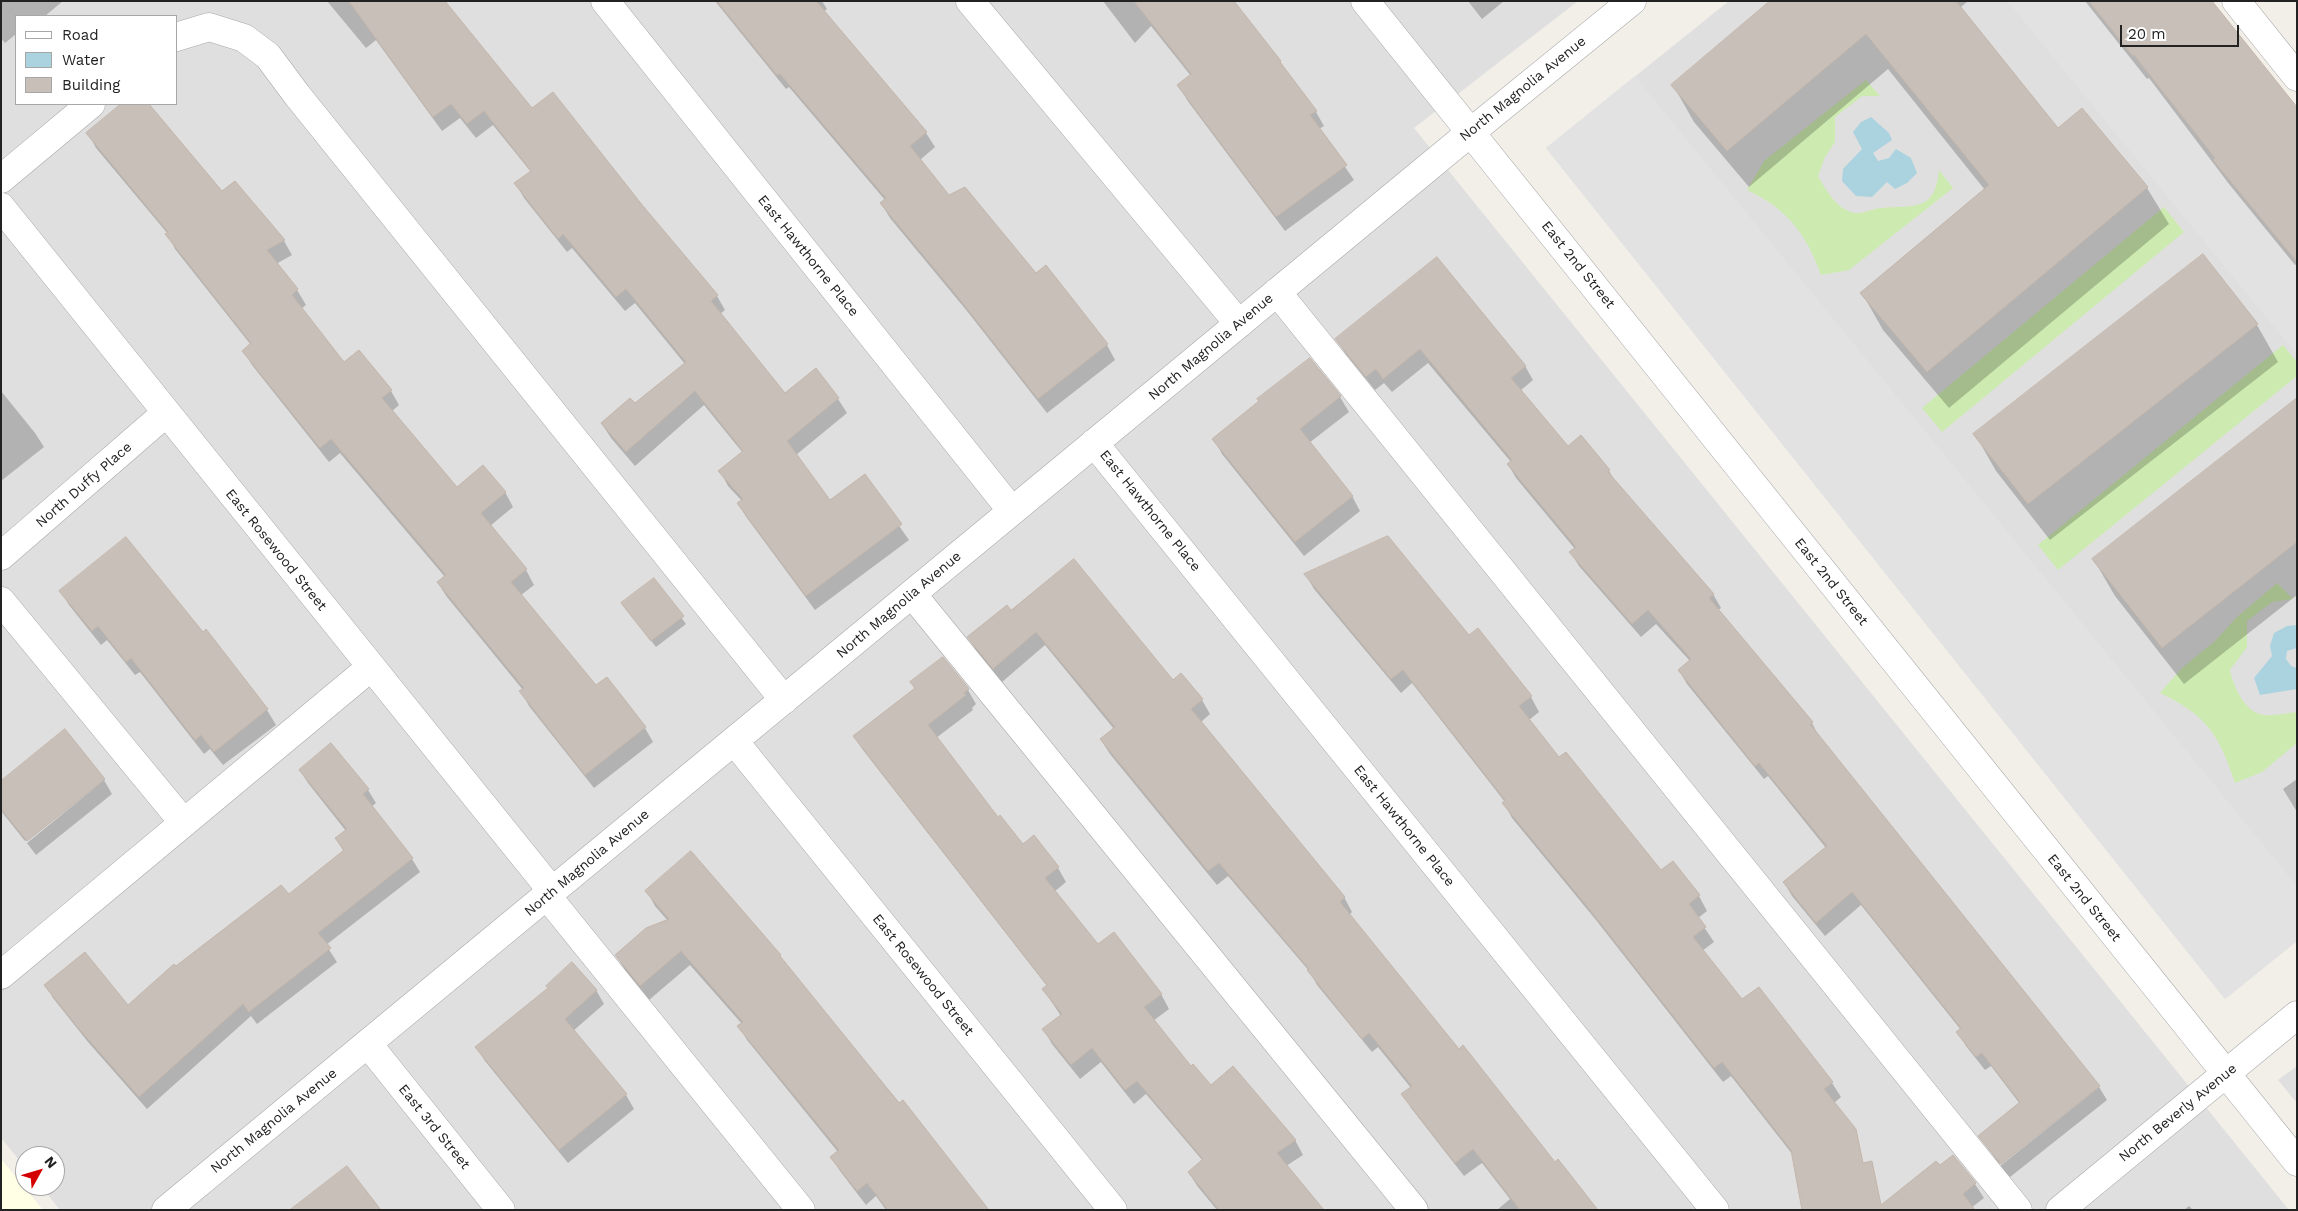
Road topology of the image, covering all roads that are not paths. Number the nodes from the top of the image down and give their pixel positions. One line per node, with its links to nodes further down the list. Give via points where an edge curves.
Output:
1 (605, 1): 16 (street, East Hawthorne Place)
2 (970, 1): 13 (street)
3 (1365, 1): 9 (street, East 2nd Street)
4 (1632, 1): 9 (street, North Magnolia Avenue)
5 (2236, 1): 7 (street)
6 (178, 35): 21 (street, via 209,27 244,38 268,56)
7 (2297, 77)
8 (90, 105): 10 (street)
9 (1471, 132): 12 (street, North Magnolia Avenue); 28 (street, East 2nd Street)
10 (1, 179)
11 (1, 207): 14 (street, East Rosewood Street)
12 (1277, 292): 13 (street, North Magnolia Avenue); 36 (street)
13 (1239, 324): 15 (street, North Magnolia Avenue)
14 (166, 413): 17 (street, North Duffy Place); 20 (street, East Rosewood Street)
15 (1094, 443): 16 (street, North Magnolia Avenue); 35 (street, East Hawthorne Place)
16 (1012, 511): 18 (street, North Magnolia Avenue)
17 (1, 556)
18 (912, 594): 21 (street, North Magnolia Avenue); 34 (street)
19 (1, 601): 23 (street)
20 (371, 667): 23 (street); 24 (street, East Rosewood Street)
21 (784, 700): 22 (street, North Magnolia Avenue)
22 (734, 740): 24 (street, North Magnolia Avenue); 33 (street, East Rosewood Street)
23 (184, 823): 25 (street)
24 (549, 894): 27 (street, North Magnolia Avenue); 32 (street, East Rosewood Street)
25 (1, 975)
26 (2297, 1015): 28 (street, North Beverly Avenue)
27 (368, 1044): 30 (street, North Magnolia Avenue); 31 (street, East 3rd Street)
28 (2225, 1074): 29 (street, East 2nd Street); 37 (street, North Beverly Avenue)
29 (2297, 1162)
30 (182, 1205)
31 (501, 1210)
32 (801, 1210)
33 (1113, 1210)
34 (1414, 1210)
35 (1714, 1210)
36 (2018, 1210)
37 (2060, 1210)

